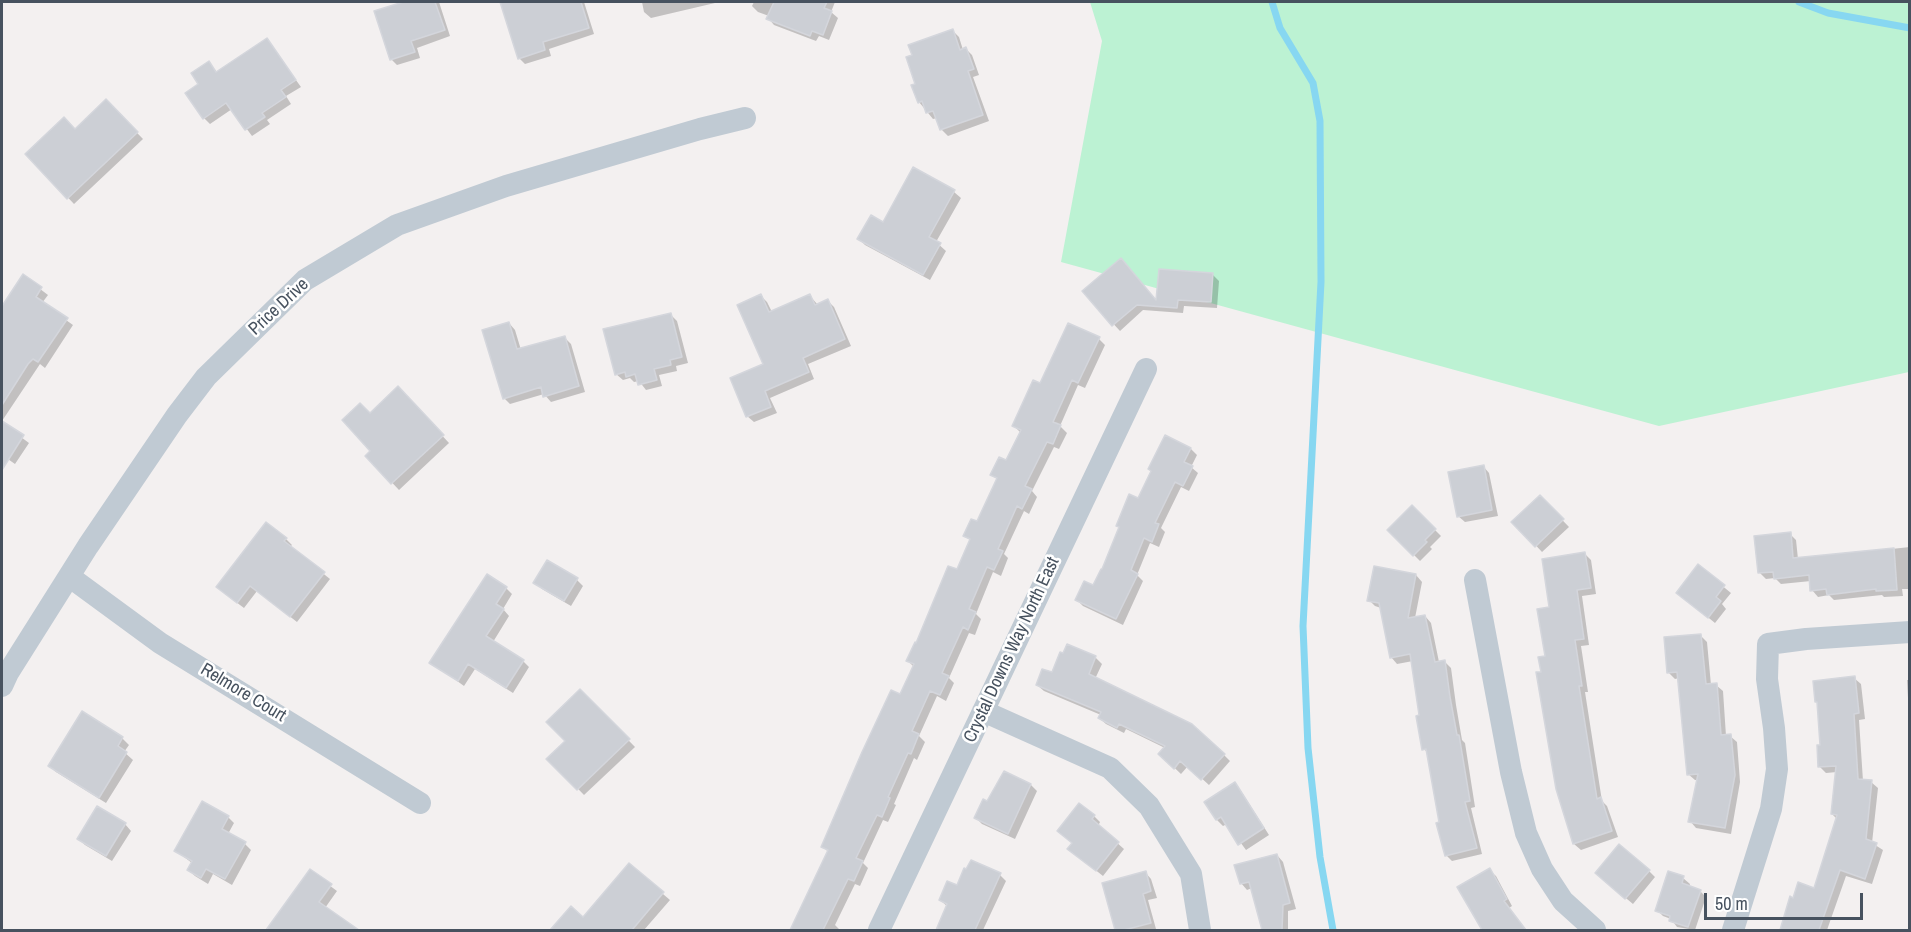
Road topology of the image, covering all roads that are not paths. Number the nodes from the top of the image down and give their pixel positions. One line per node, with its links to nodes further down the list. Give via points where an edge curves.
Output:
1 (745, 118): 3 (street, Price Drive, via 506,186 397,225 305,280 206,377)
2 (1146, 369): 7 (street, Crystal Downs Way North East)
3 (70, 577): 6 (street, Price Drive); 8 (street, Relmore Court, via 160,643)
4 (1475, 580): 11 (street, via 1526,833 1542,869 1563,901)
5 (1910, 632): 12 (street, via 1768,644 1767,679 1776,769 1771,809)
6 (2, 686)
7 (983, 711): 9 (street, Crystal Downs Way North East); 10 (street, via 1110,768 1149,806 1191,874)
8 (420, 803)
9 (879, 930)
10 (1200, 930)
11 (1594, 930)
12 (1733, 930)

